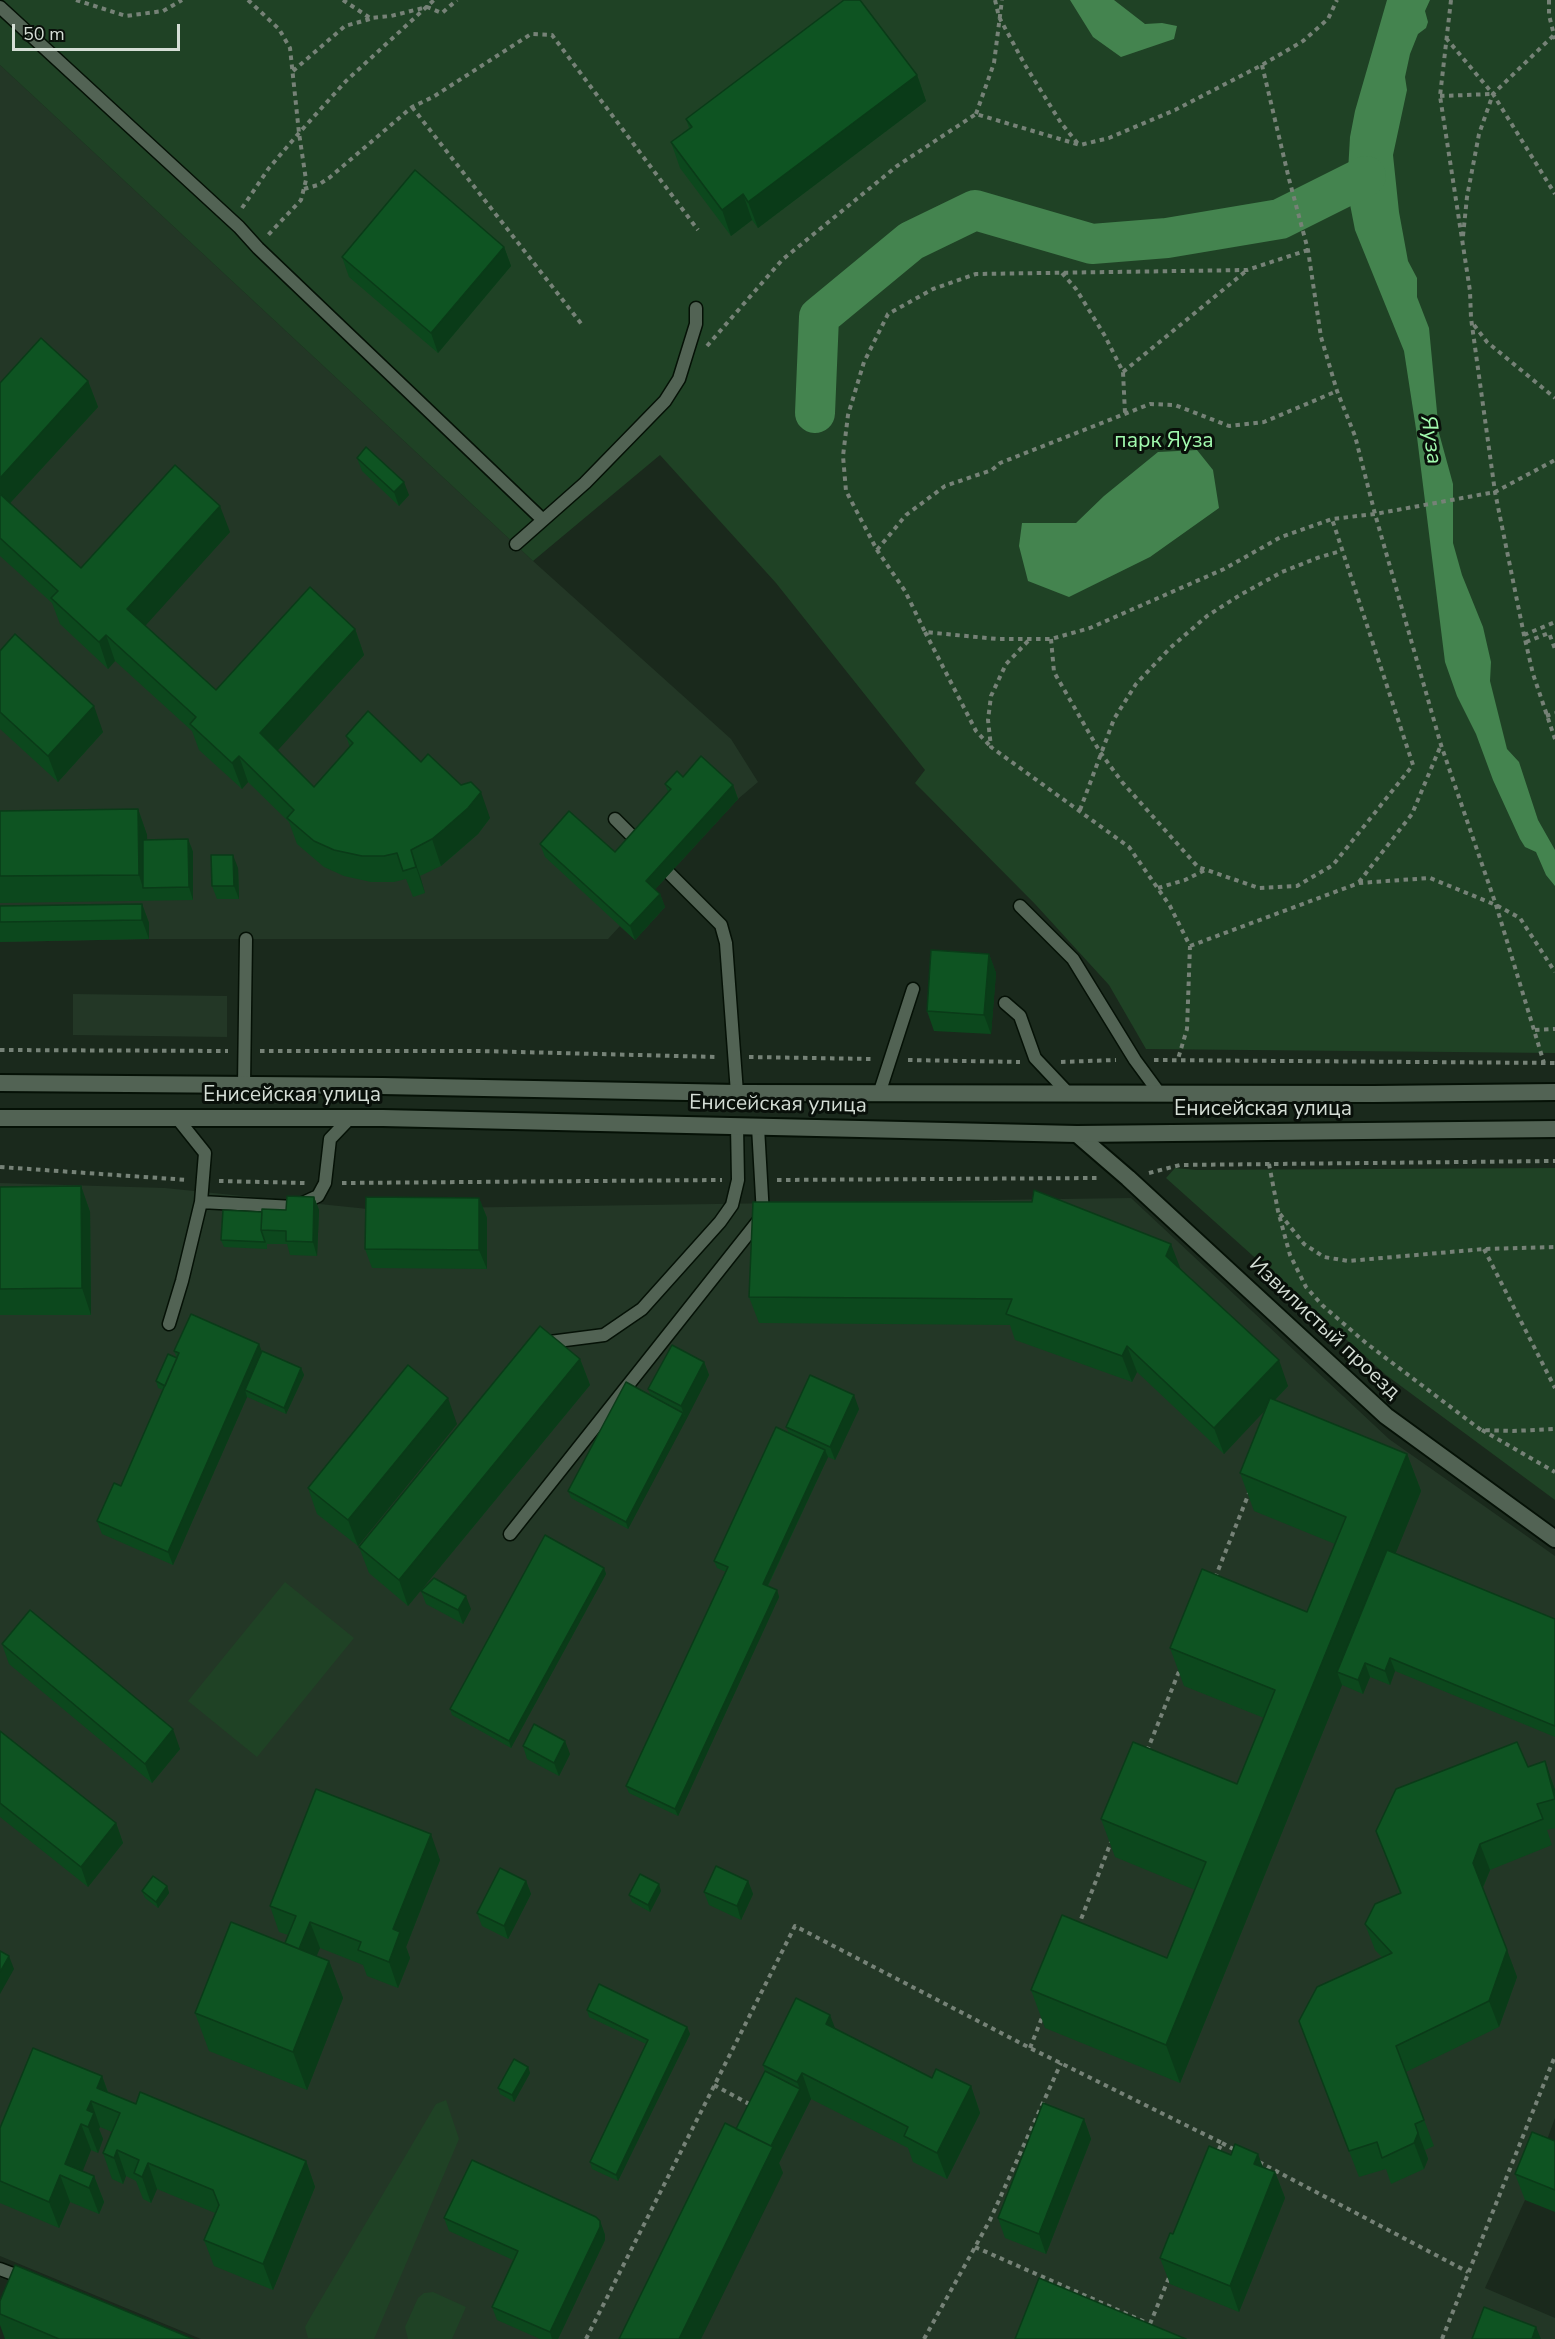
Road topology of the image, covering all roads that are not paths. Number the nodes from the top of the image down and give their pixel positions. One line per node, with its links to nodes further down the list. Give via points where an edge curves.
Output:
1 (0, 7): 3 (lane, via 239,226)
2 (696, 308): 3 (lane, via 696,324 679,379 664,401 585,483)
3 (543, 520): 4 (lane)
4 (516, 544)
5 (615, 819): 13 (lane, via 721,925 726,943)
6 (1020, 906): 16 (lane, via 1072,959)
7 (246, 939): 11 (lane)
8 (913, 989): 14 (lane)
9 (1005, 1003): 15 (lane, via 1020,1016 1035,1058)
10 (0, 1083): 11 (main road, Енисейская улица)
11 (244, 1085): 13 (main road, Енисейская улица)
12 (1555, 1092): 16 (main road, Енисейская улица)
13 (737, 1093): 14 (main road, Енисейская улица)
14 (879, 1094): 15 (main road, Енисейская улица)
15 (1069, 1094): 16 (main road, Енисейская улица)
16 (1160, 1094)
17 (0, 1118): 18 (main road, Енисейская улица)
18 (177, 1118): 19 (main road, Енисейская улица); 24 (lane, via 205,1153)
19 (350, 1118): 20 (main road, Енисейская улица); 24 (lane, via 330,1139 325,1183 318,1196 294,1208)
20 (736, 1126): 21 (main road, Енисейская улица); 26 (lane, via 738,1180 732,1205 642,1309 604,1335 536,1344)
21 (758, 1127): 23 (main road, Енисейская улица); 27 (lane, via 764,1215)
22 (1555, 1129): 23 (main road, Енисейская улица)
23 (1077, 1134): 28 (main road, Извилистый проезд, via 1386,1416)
24 (201, 1202): 25 (lane)
25 (169, 1324)
26 (529, 1353)
27 (510, 1534)
28 (1555, 1539)
29 (0, 2269): 30 (lane, via 21,2277)
30 (26, 2294)

